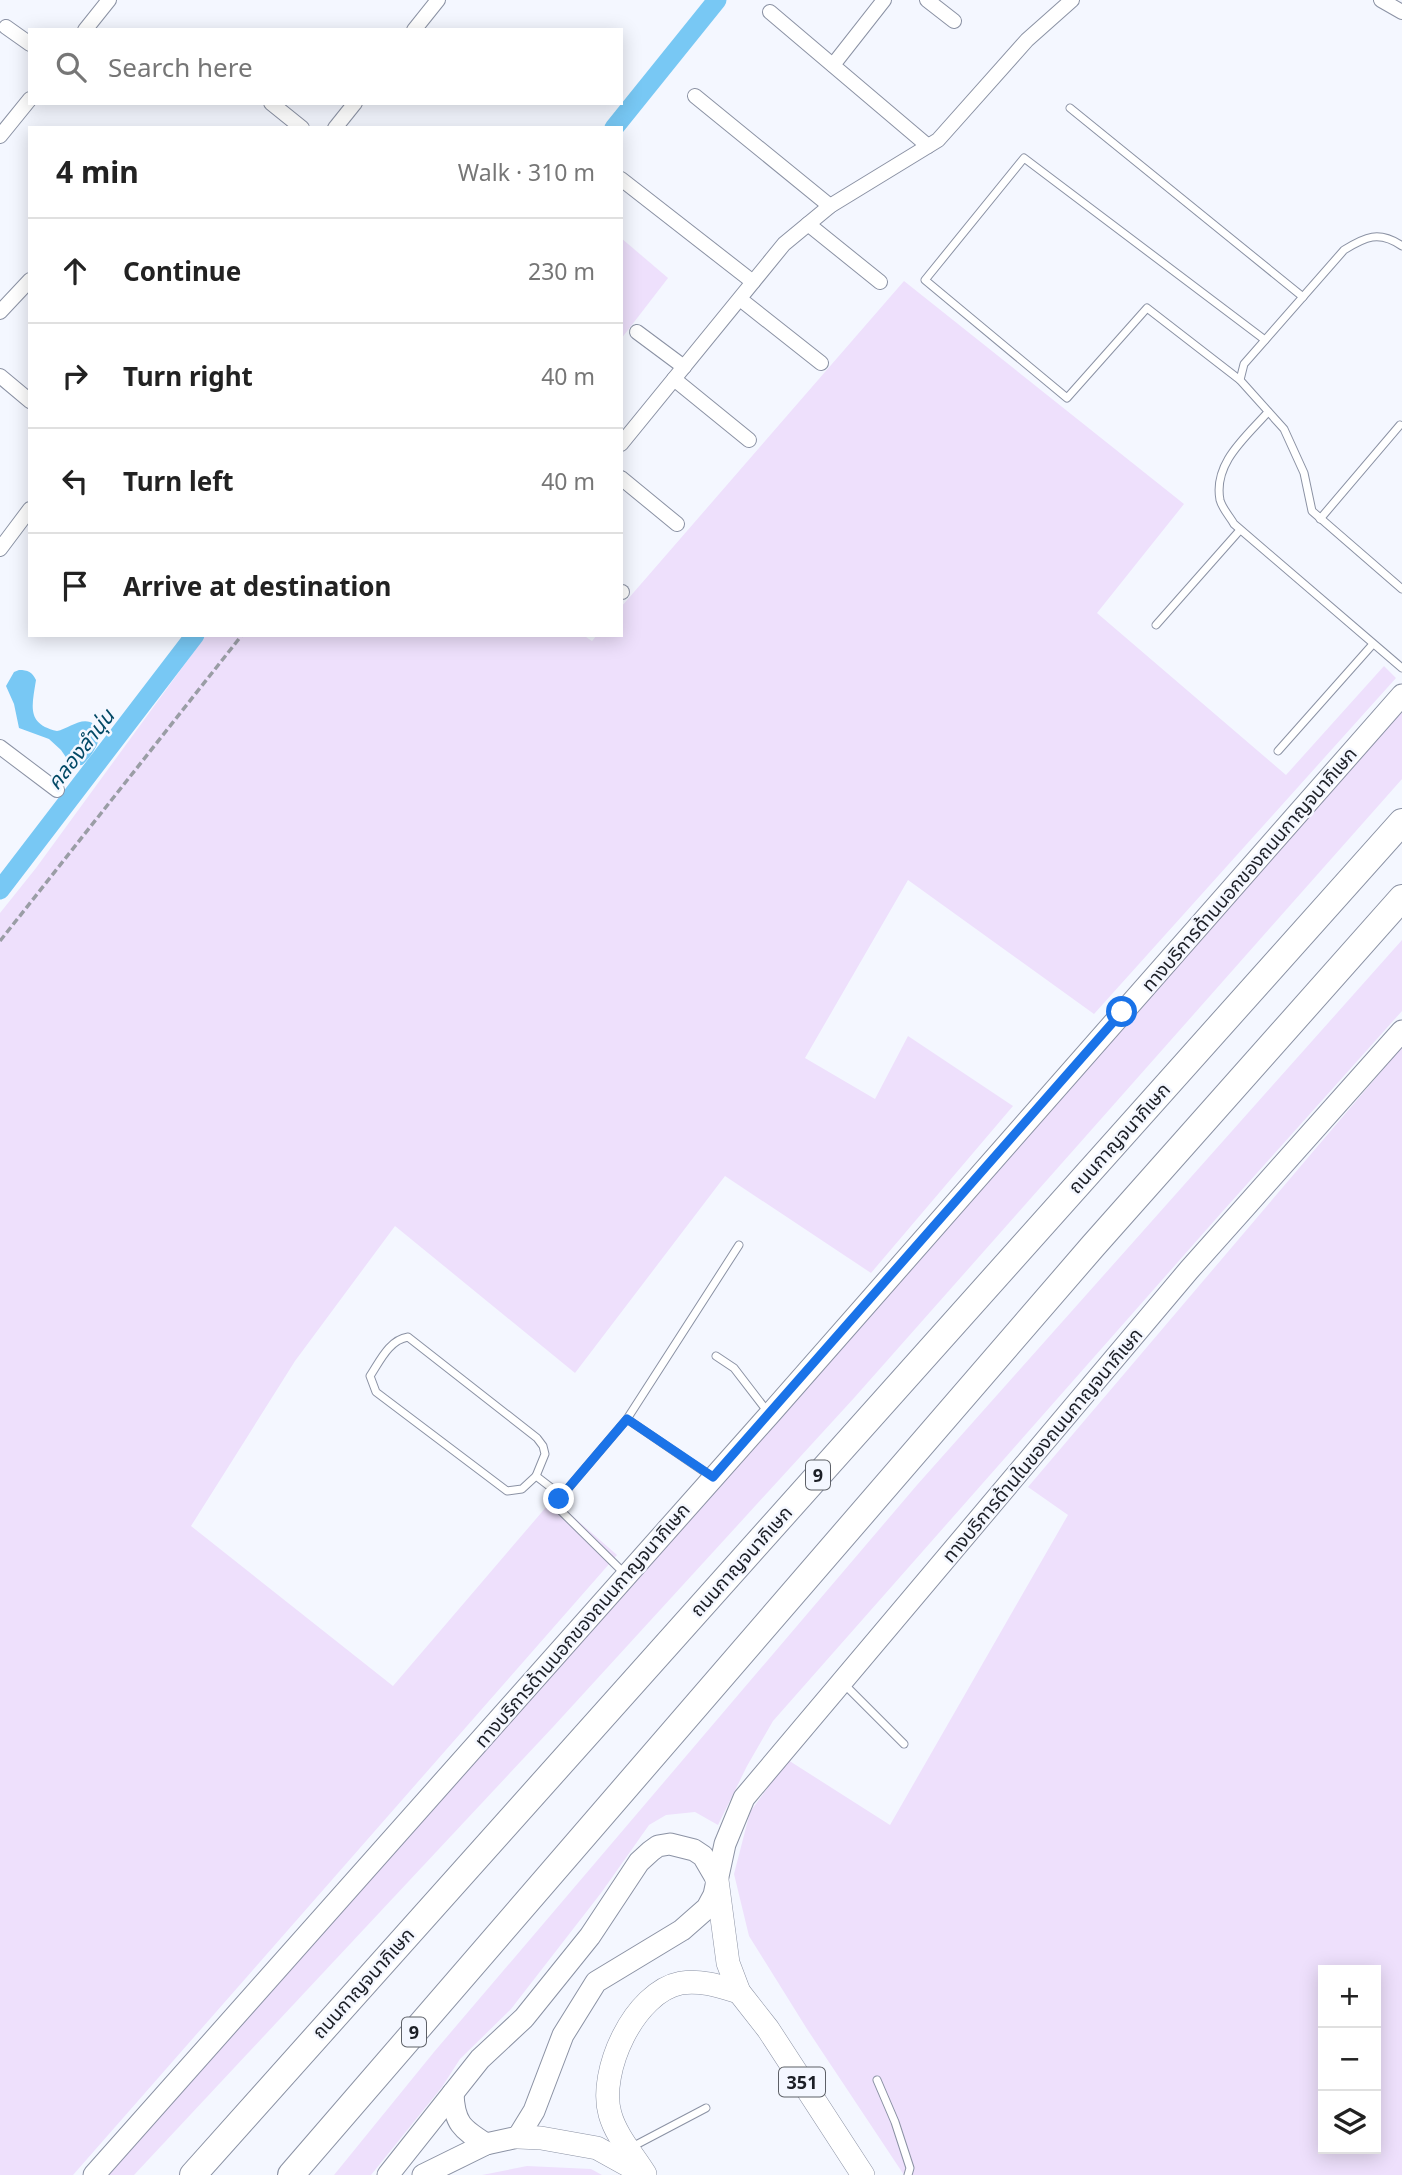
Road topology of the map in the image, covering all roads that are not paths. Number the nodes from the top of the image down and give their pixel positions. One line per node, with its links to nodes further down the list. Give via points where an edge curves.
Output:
1 (109, 0): 11 (street)
2 (438, 0): 12 (street)
3 (884, 0): 14 (street)
4 (927, 0): 9 (street)
5 (1072, 0): 23 (street, via 1027,40)
6 (1381, 0): 8 (street)
7 (770, 12): 14 (street)
8 (1402, 12)
9 (954, 21)
10 (6, 27): 13 (street)
11 (87, 28)
12 (416, 28)
13 (28, 43)
14 (833, 65): 23 (street)
15 (695, 96): 25 (street)
16 (28, 101): 22 (street)
17 (273, 105): 20 (street)
18 (353, 105): 21 (street)
19 (1070, 108): 31 (lane)
20 (300, 126)
21 (337, 126)
22 (0, 136)
23 (928, 146): 25 (street)
24 (623, 181): 29 (street)
25 (830, 206): 26 (street)
26 (808, 224): 29 (street, via 784,244); 30 (street)
27 (1402, 246): 31 (lane, via 1390,238 1364,237 1343,250)
28 (28, 282): 33 (street)
29 (753, 282): 32 (street)
30 (880, 282)
31 (1303, 297): 35 (lane)
32 (740, 299): 36 (street); 37 (street)
33 (0, 312)
34 (637, 332): 37 (street)
35 (1265, 340): 40 (lane, via 1244,364); 40 (lane, via 1024,158 925,280 1067,398 1147,308)
36 (821, 363)
37 (684, 367): 39 (street)
38 (0, 376): 41 (street)
39 (674, 379): 44 (street); 45 (street)
40 (1240, 380): 42 (lane)
41 (28, 399)
42 (1268, 412): 48 (lane, via 1284,429 1304,473 1312,511); 50 (lane, via 1229,456 1220,476 1220,502)
43 (1400, 425): 48 (lane)
44 (748, 440)
45 (623, 442)
46 (623, 480): 49 (street)
47 (28, 512): 51 (street)
48 (1320, 519): 52 (lane)
49 (677, 524)
50 (1240, 530): 53 (lane); 54 (lane)
51 (0, 548)
52 (1402, 589)
53 (1156, 625)
54 (1373, 644): 55 (lane); 58 (lane)
55 (1402, 668)
56 (1402, 695): 65 (main road, ทางบริการด้านนอกของถนนกาญจนาภิเษก)
57 (0, 747): 59 (street)
58 (1278, 751)
59 (57, 790)
60 (1402, 822): 78 (highway, ถนนกาญจนาภิเษก / 9)
61 (1402, 898): 82 (highway, 9, via 1093,1246)
62 (1402, 1031): 71 (main road, ทางบริการด้านในของถนนกาญจนาภิเษก, via 1189,1270)
63 (739, 1245): 66 (lane)
64 (716, 1356): 65 (lane, via 734,1368)
65 (770, 1414): 68 (main road, ทางบริการด้านนอกของถนนกาญจนาภิเษก)
66 (627, 1419): 68 (lane); 69 (lane)
67 (536, 1476): 67 (lane, via 523,1489 507,1491 376,1392 370,1376 388,1348 408,1337 537,1438 545,1454); 69 (lane)
68 (713, 1477): 70 (main road, ทางบริการด้านนอกของถนนกาญจนาภิเษก)
69 (562, 1496): 70 (lane, via 557,1507)
70 (626, 1575): 83 (main road, ทางบริการด้านนอกของถนนกาญจนาภิเษก)
71 (842, 1682): 72 (lane); 73 (main road, ทางบริการด้านในของถนนกาญจนาภิเษก, via 744,1798 724,1844)
72 (905, 1744)
73 (717, 1880): 74 (main road, 351, via 728,1963); 76 (main road, via 694,1850 670,1844 651,1851 524,2018 480,2059); 79 (main road, ทางบริการด้านในของถนนกาญจนาภิเษก, via 708,1908 695,1920 596,1982 563,2035 534,2111)
74 (739, 1992): 81 (main road, via 706,1982 680,1983 651,1997 633,2020 609,2076 608,2094 609,2112); 89 (main road, 351)
75 (877, 2080): 90 (lane, via 895,2122 910,2168)
76 (453, 2093): 80 (main road, via 454,2112 461,2126); 86 (main road)
77 (706, 2108): 81 (lane)
78 (233, 2129): 84 (highway); 85 (highway, ถนนกาญจนาภิเษก / 9)
79 (518, 2137): 80 (main road); 88 (main road, via 597,2148)
80 (486, 2144): 87 (main road)
81 (629, 2149): 88 (main road)
82 (296, 2170)
83 (94, 2175)
84 (184, 2175)
85 (193, 2175)
86 (388, 2175)
87 (423, 2175)
88 (646, 2175)
89 (863, 2175)
90 (908, 2175)

